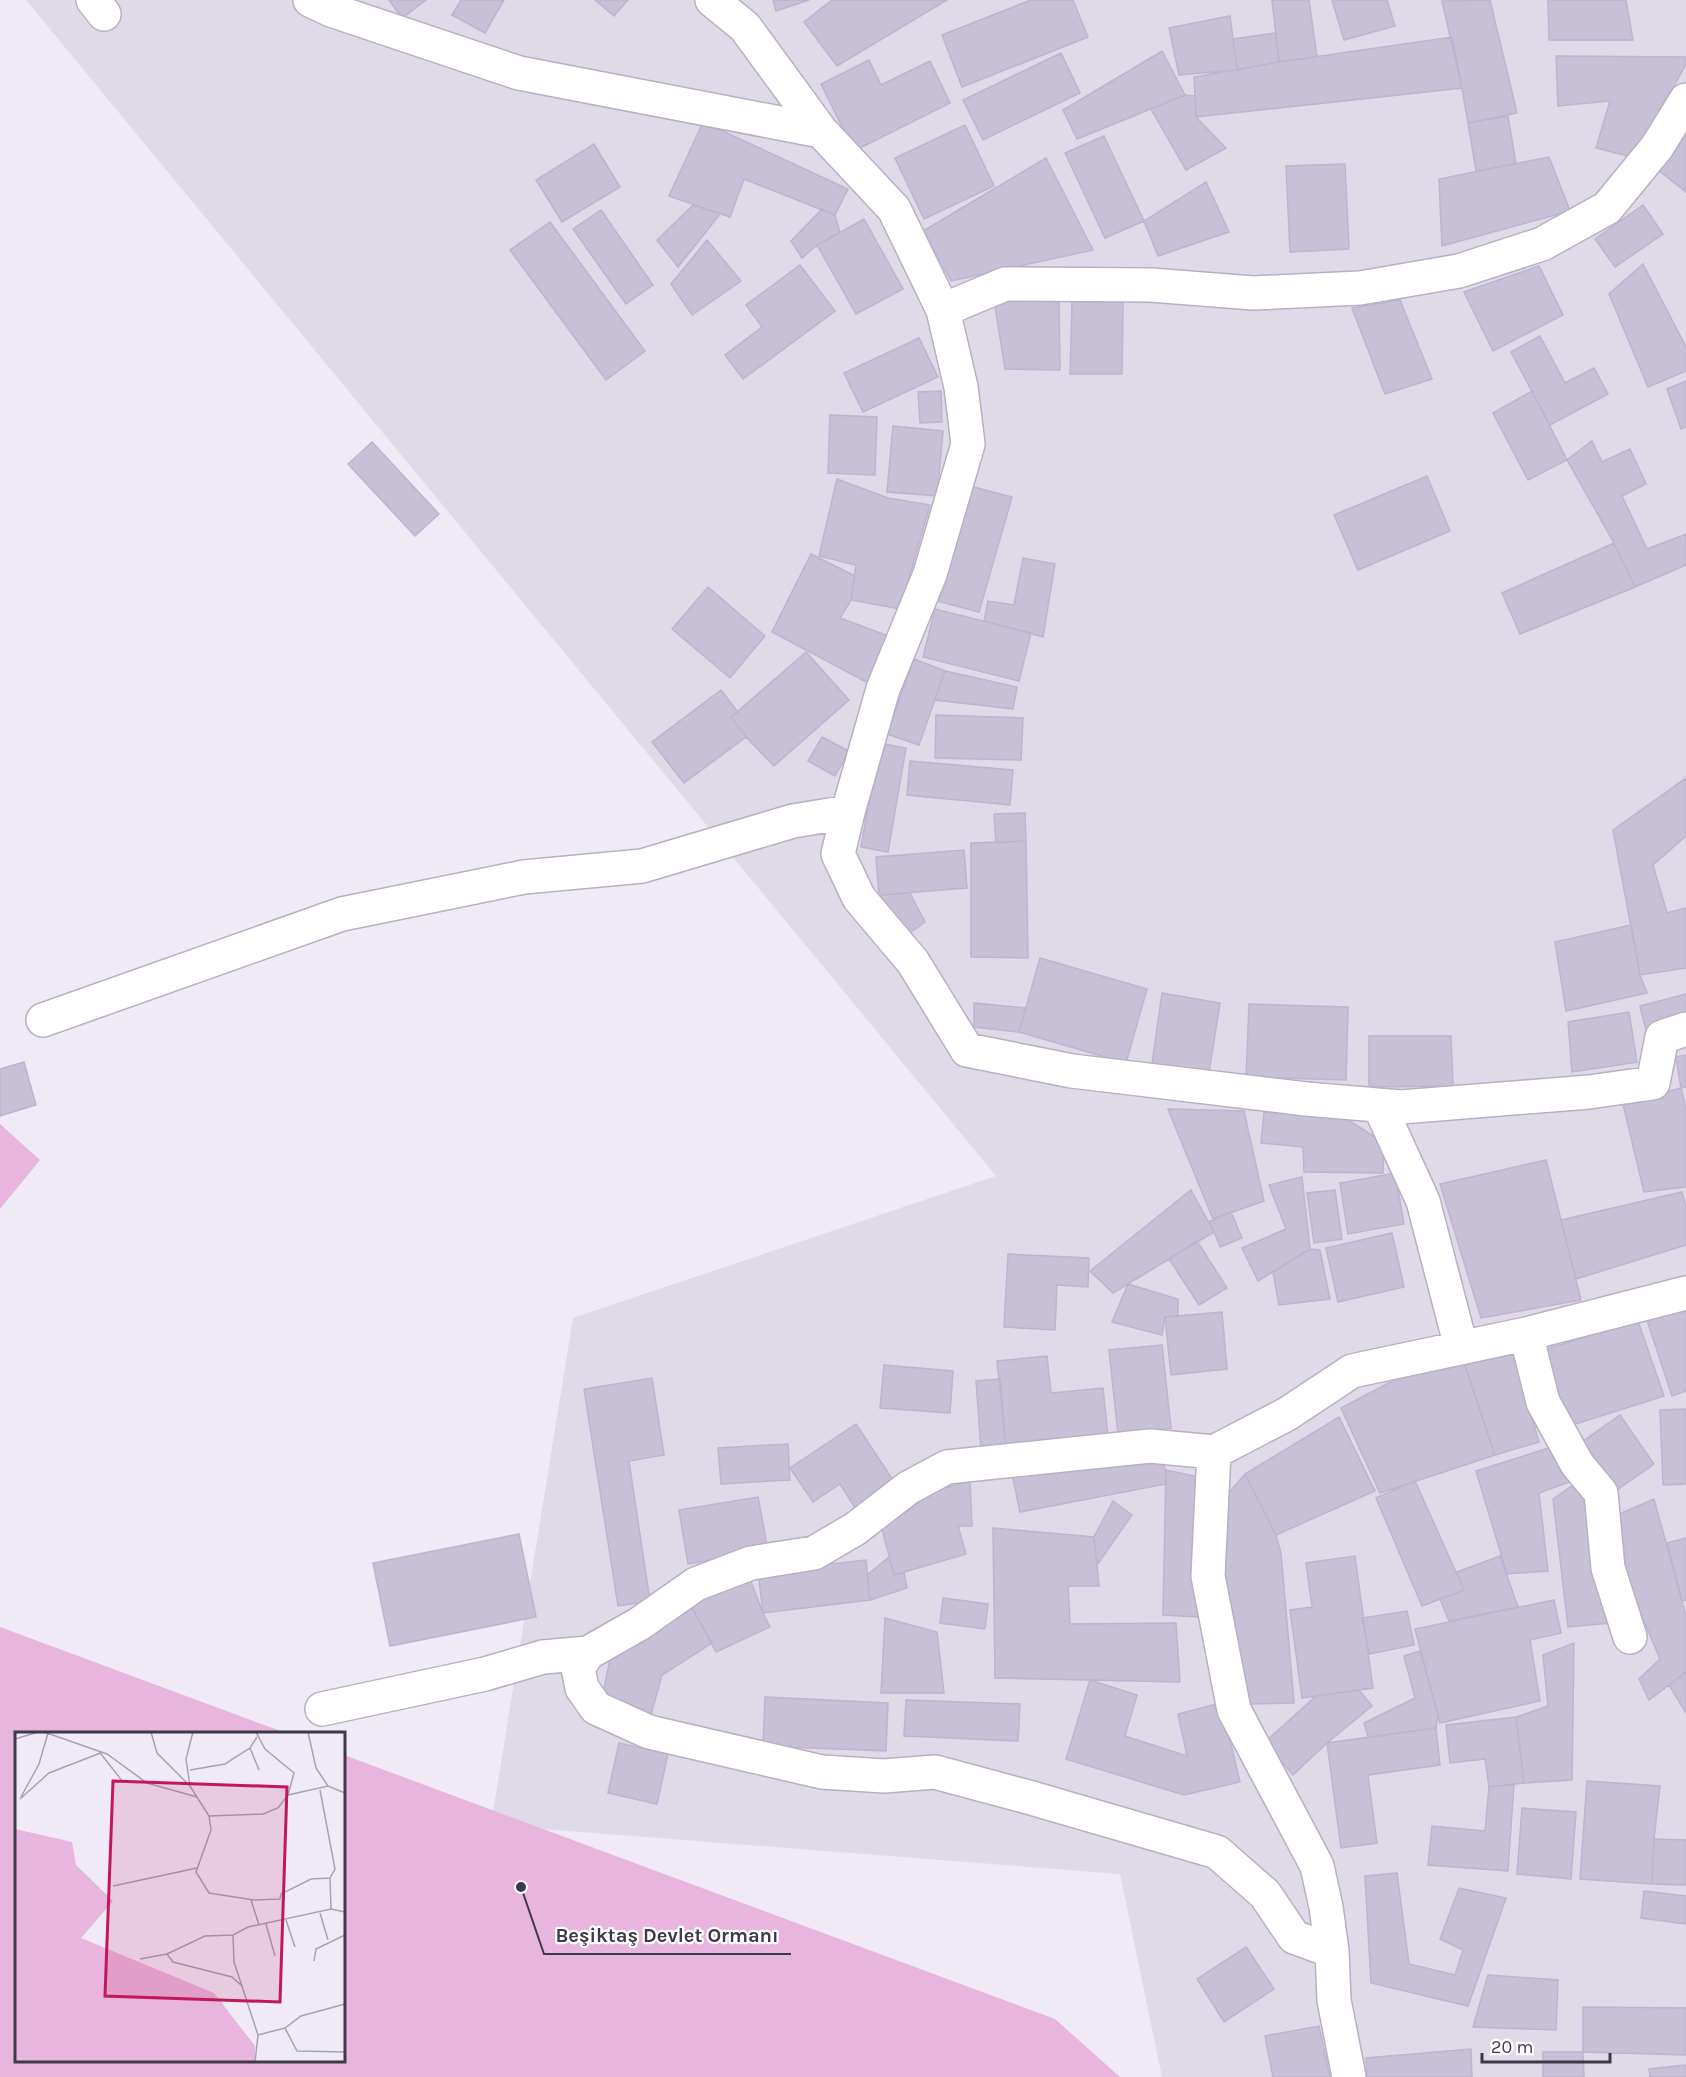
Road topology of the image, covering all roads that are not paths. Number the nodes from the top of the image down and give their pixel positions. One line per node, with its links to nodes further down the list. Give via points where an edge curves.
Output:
1 (310, 0): 5 (street, via 519,73)
2 (712, 0): 3 (street)
3 (743, 14): 5 (street)
4 (1686, 100): 6 (street, via 1657,147 1607,208 1542,244 1459,271 1360,288 1253,293 1151,285 1005,284)
5 (820, 131): 6 (street, via 894,209)
6 (943, 310): 7 (street, via 961,387 968,444 930,574 883,689)
7 (848, 812): 8 (street, via 793,821 642,866 524,877 342,914); 10 (street, via 838,854 860,898 912,962 967,1050 1072,1071)
8 (43, 1020)
9 (1686, 1029): 10 (street, via 1662,1037 1653,1083 1577,1093 1401,1107)
10 (1379, 1105): 13 (street, via 1423,1201)
11 (1686, 1293): 12 (street)
12 (1526, 1335): 13 (street); 15 (street, via 1542,1402 1577,1464 1601,1493 1608,1568)
13 (1461, 1347): 14 (street, via 1352,1371 1287,1414)
14 (1214, 1452): 16 (street, via 1150,1446 947,1467 908,1488 855,1529 814,1553 751,1563 696,1584 639,1624); 18 (street, via 1208,1576 1234,1710 1317,1866)
15 (1630, 1637)
16 (588, 1653): 17 (street, via 543,1657 485,1674); 18 (street, via 579,1668 582,1688 596,1708 649,1732 822,1772 884,1776 935,1772 1217,1852 1264,1894 1294,1937)
17 (322, 1709)
18 (1332, 1951): 19 (street, via 1334,2000)
19 (1349, 2077)

